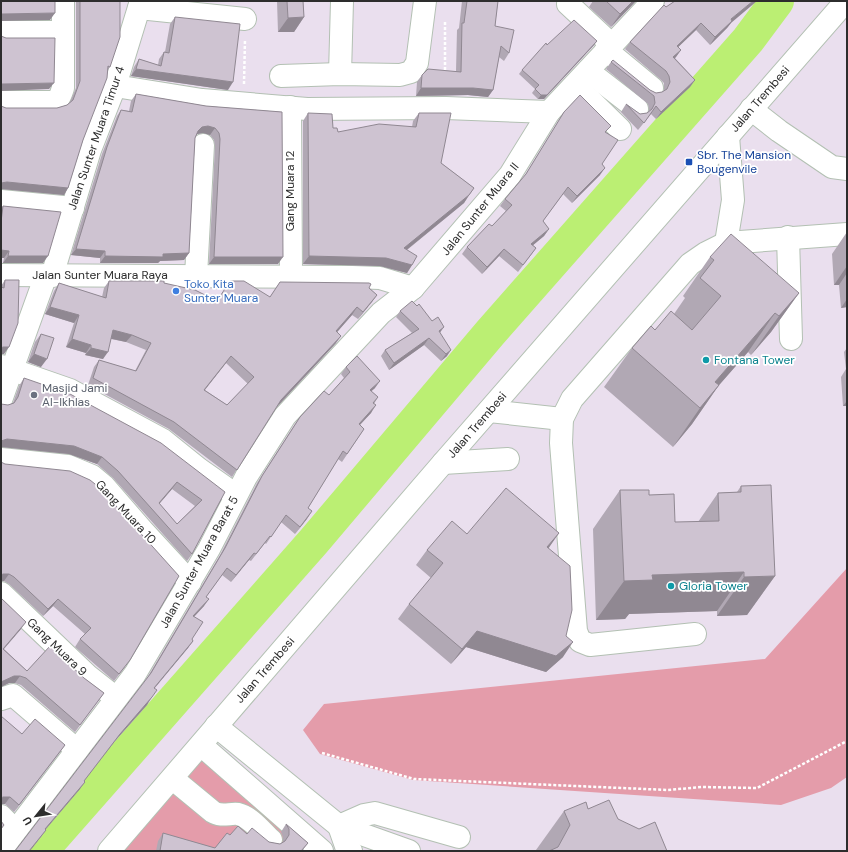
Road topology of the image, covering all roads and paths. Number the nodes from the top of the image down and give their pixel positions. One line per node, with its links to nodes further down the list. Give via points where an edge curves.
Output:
1 (63, 1): 11 (street)
2 (342, 1): 13 (street)
3 (425, 1): 13 (street, via 417,62 411,72 400,75)
4 (653, 1): 12 (street, Jalan Sunter Muara II)
5 (846, 1): 23 (street, Jalan Trembesi)
6 (568, 4): 12 (street)
7 (140, 5): 9 (street); 17 (street, Jalan Sunter Muara Timur 4)
8 (445, 16): 15 (path)
9 (245, 19): 20 (path)
10 (1, 32): 11 (street)
11 (62, 32): 19 (street, via 63,88 60,97 50,102)
12 (608, 47): 16 (street, Jalan Sunter Muara II); 18 (street)
13 (340, 74): 14 (street)
14 (281, 76)
15 (445, 77)
16 (582, 78): 22 (street); 24 (street, Jalan Sunter Muara II); 25 (street)
17 (115, 86): 20 (street, via 202,100); 30 (street, Jalan Sunter Muara Timur 4, via 90,150)
18 (652, 88)
19 (1, 102)
20 (244, 103): 21 (street)
21 (290, 107): 24 (street); 36 (street, Gang Muara 12)
22 (637, 109)
23 (751, 109): 26 (street, Jalan Trembesi); 28 (street, via 832,167)
24 (549, 112): 38 (street, Jalan Sunter Muara II, via 510,176)
25 (620, 129)
26 (728, 136): 33 (street, via 733,200); 42 (street, Jalan Trembesi)
27 (203, 145): 37 (street)
28 (847, 169)
29 (1, 202): 30 (street)
30 (72, 208): 35 (street, Jalan Sunter Muara Timur 4)
31 (847, 234): 32 (street)
32 (788, 237): 33 (street); 39 (street)
33 (726, 243): 43 (street, via 706,252 690,264 572,399)
34 (1, 275): 35 (street, Jalan Sunter Muara Raya)
35 (49, 275): 37 (street, Jalan Sunter Muara Raya); 40 (street, Jalan Sunter Muara Timur 4)
36 (291, 275): 37 (street, Jalan Sunter Muara Raya); 38 (street, Jalan Sunter Muara Raya, via 380,278)
37 (196, 276)
38 (413, 288): 47 (street, Jalan Sunter Muara Barat 5, via 381,313 285,416)
39 (791, 339)
40 (7, 367): 41 (street, Jalan Sunter Muara Timur 4); 47 (street, via 70,390 163,440)
41 (1, 400)
42 (489, 411): 43 (street); 46 (street, Jalan Trembesi)
43 (562, 419): 50 (street, via 561,443 576,631 580,641 590,645)
44 (1, 459): 48 (street, Gang Muara 10, via 68,466 92,476 104,486)
45 (508, 459): 46 (street)
46 (443, 463): 53 (street, Jalan Trembesi)
47 (236, 495): 48 (street, Jalan Sunter Muara Barat 5)
48 (190, 582): 51 (street, Jalan Sunter Muara Barat 5, via 135,674)
49 (1, 593): 51 (street, Gang Muara 9, via 88,676)
50 (695, 634)
51 (116, 698): 56 (street, Jalan Sunter Muara Barat 5)
52 (1, 699): 56 (street, via 13,695)
53 (216, 726): 55 (street, Jalan Trembesi); 60 (street)
54 (847, 741): 57 (path, via 757,788 702,787 668,790 414,779)
55 (201, 745): 58 (street, Jalan Trembesi); 65 (street)
56 (77, 750): 59 (street, Jalan Sunter Muara Barat 5)
57 (322, 753)
58 (173, 779): 62 (street, via 217,815 236,814 246,818); 64 (street, Jalan Trembesi)
59 (8, 823): 63 (street, Jalan Sunter Muara Barat 5)
60 (339, 826): 61 (street, via 375,812); 66 (street, via 346,846); 67 (street)
61 (459, 837)
62 (271, 840)
63 (1, 850)
64 (109, 851)
65 (322, 851)
66 (351, 851)
67 (409, 851)

